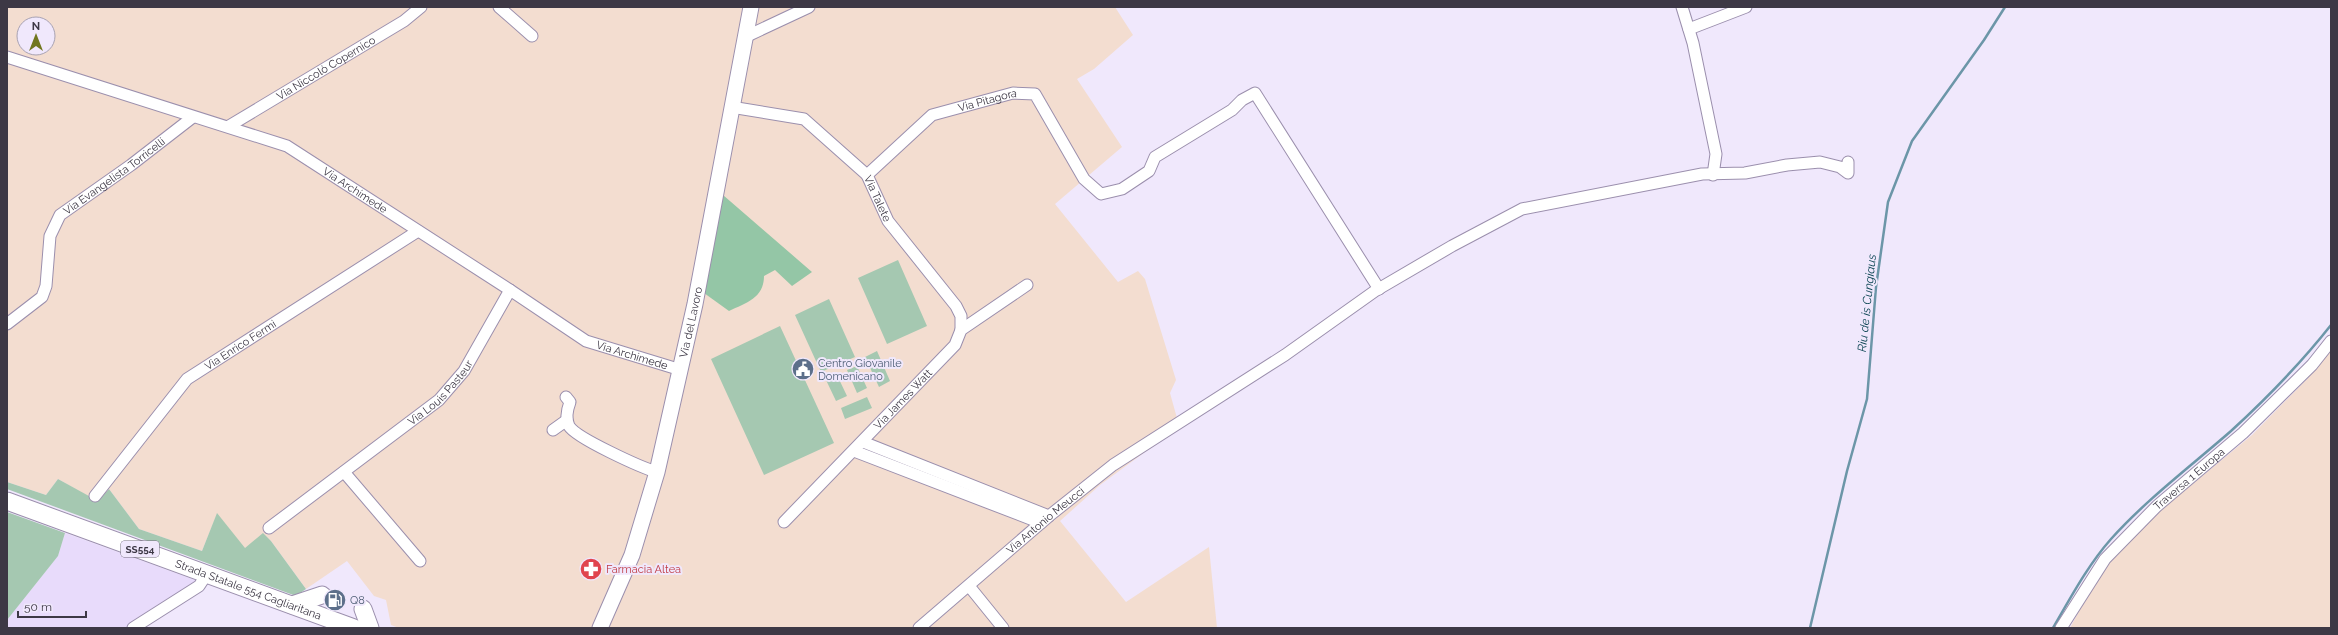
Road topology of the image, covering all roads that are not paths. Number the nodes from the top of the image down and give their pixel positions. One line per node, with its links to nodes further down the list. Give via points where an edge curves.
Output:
1 (421, 7): 13 (street, Via Niccolò Copernico, via 404,21)
2 (499, 7): 8 (street)
3 (751, 7): 9 (main road, Via del Lavoro)
4 (809, 7): 9 (street)
5 (1682, 7): 7 (street)
6 (1746, 7): 7 (street)
7 (1689, 29): 16 (street, via 1716,154)
8 (532, 36)
9 (745, 37): 11 (main road, Via del Lavoro)
10 (7, 57): 12 (street, Via Archimede)
11 (731, 107): 15 (street, Via Talete, via 804,119); 24 (main road, Via del Lavoro)
12 (193, 116): 13 (street, Via Archimede); 21 (street, Via Evangelista Torricelli, via 131,165 60,215 50,236 46,286 42,297)
13 (229, 126): 17 (street, Via Archimede, via 287,146)
14 (1848, 162): 16 (street, Via Antonio Meucci, via 1848,173 1840,166 1820,162)
15 (867, 175): 19 (street, Via Pitagora, via 932,115 1012,93 1035,94 1084,179 1101,194 1122,189 1149,171 1155,156 1232,110 1242,100 1255,93); 22 (street, Via Talete, via 888,221 956,306 961,316)
16 (1713, 175): 19 (street, Via Antonio Meucci, via 1702,174 1522,209)
17 (418, 231): 20 (street, Via Archimede); 33 (street, Via Enrico Fermi, via 187,379)
18 (1027, 285): 22 (street, Via James Watt)
19 (1379, 289): 35 (street, Via Antonio Meucci, via 1285,355 1113,465)
20 (510, 290): 24 (street, Via Archimede, via 586,342); 30 (street, Via Louis Pasteur, via 464,371 439,400)
21 (7, 324)
22 (961, 330): 28 (street, Via James Watt, via 955,345)
23 (2331, 341): 50 (street, Traversa 1 Europa, via 2312,365 2243,433 2157,506 2105,559)
24 (681, 370): 31 (main road, Via del Lavoro)
25 (566, 397): 26 (street, via 570,402)
26 (567, 420): 27 (street); 31 (street, via 570,428 582,437)
27 (553, 430)
28 (863, 442): 29 (street, Via James Watt); 32 (street)
29 (854, 451): 32 (street); 36 (street, Via James Watt)
30 (344, 472): 37 (street, Via Louis Pasteur); 38 (street)
31 (657, 472): 47 (main road, Via del Lavoro, via 632,555)
32 (950, 482): 35 (street)
33 (95, 496)
34 (7, 501): 39 (main road, Strada Statale 554 Cagliaritana / SS554)
35 (1045, 519): 40 (street, Via Antonio Meucci)
36 (784, 522)
37 (269, 528)
38 (420, 561)
39 (207, 574): 42 (main road, Strada Statale 554 Cagliaritana / SS554); 44 (street, via 199,586)
40 (969, 586): 48 (street, Via Antonio Meucci); 49 (street)
41 (322, 595): 42 (main road)
42 (292, 605): 45 (main road, Strada Statale 554 Cagliaritana / SS554)
43 (363, 609): 46 (main road)
44 (132, 628)
45 (354, 628)
46 (370, 628)
47 (600, 628)
48 (919, 628)
49 (1003, 628)
50 (2061, 628)

